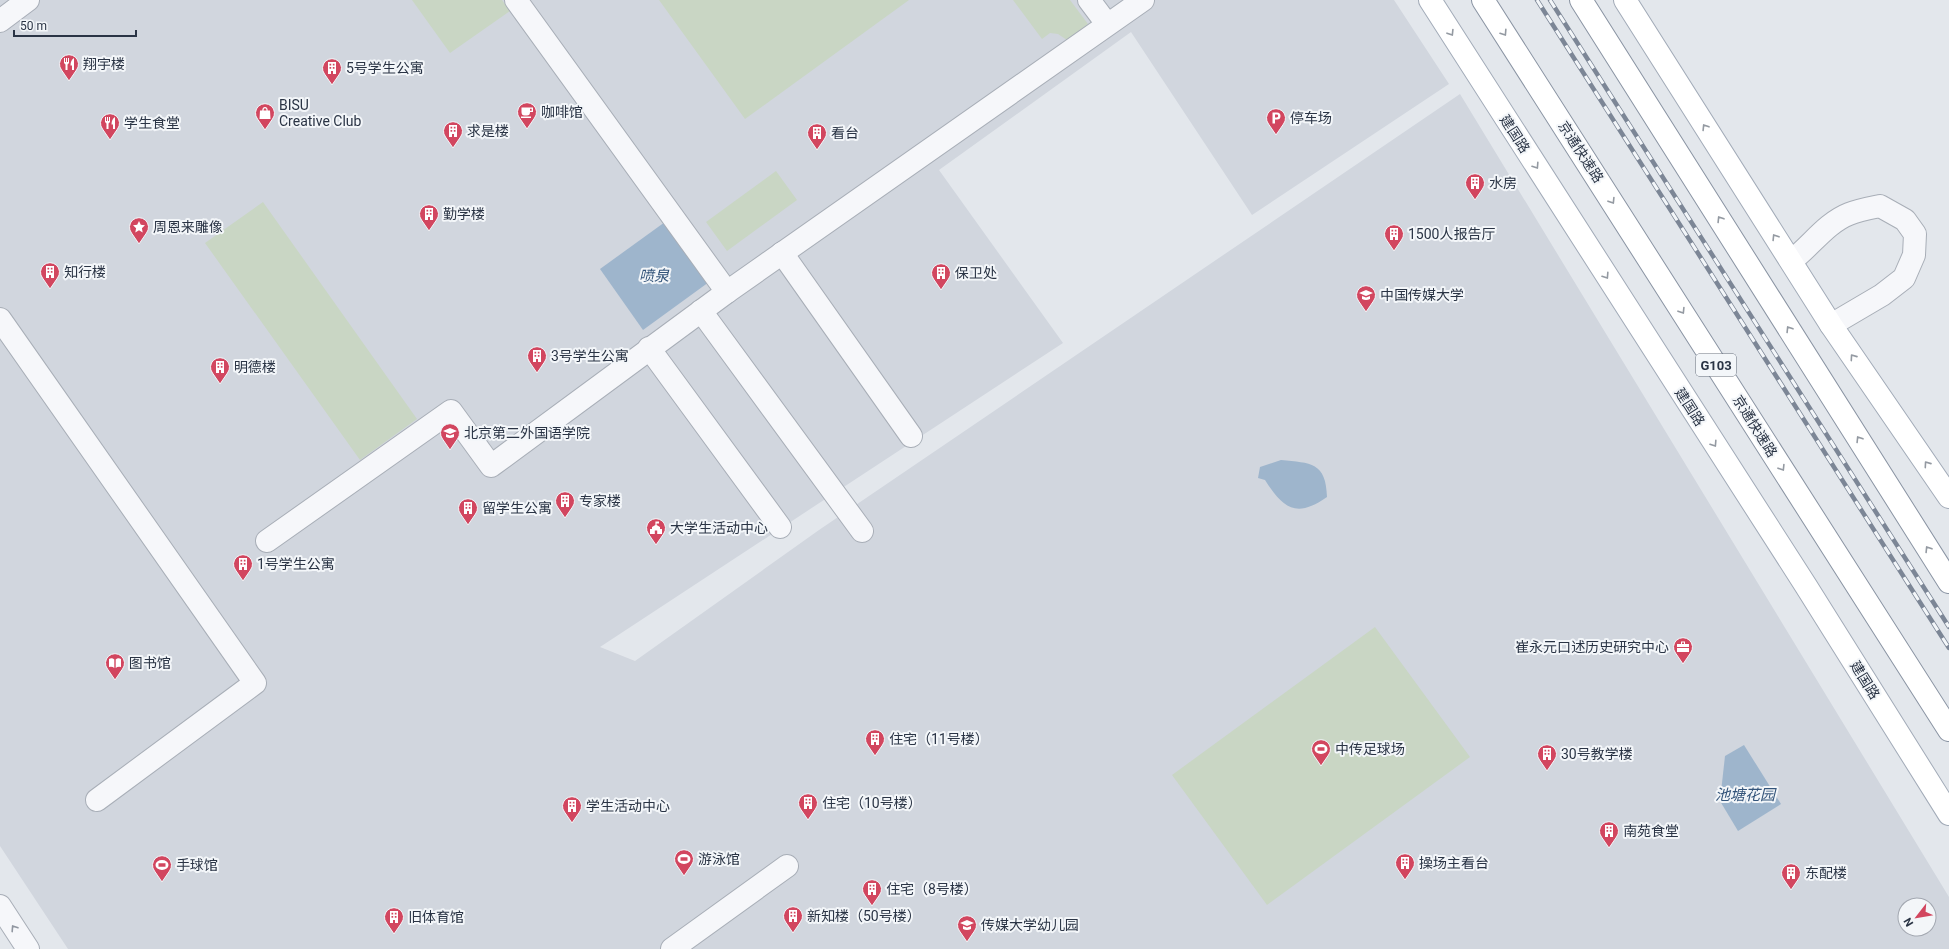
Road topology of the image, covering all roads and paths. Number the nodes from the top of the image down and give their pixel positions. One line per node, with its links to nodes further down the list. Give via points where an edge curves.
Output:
1 (28, 0): 9 (street)
2 (516, 0): 13 (street)
3 (1089, 0): 10 (street)
4 (1143, 0): 10 (street)
5 (1430, 0): 26 (main road, 建国路, one-way to 26)
6 (1483, 0): 24 (main road, 京通快速路 / G103, one-way to 24)
7 (1581, 0): 23 (main road, one-way to 7)
8 (1625, 0): 12 (main road, one-way to 8)
9 (0, 21)
10 (1107, 24): 11 (street)
11 (782, 253): 13 (street); 18 (street)
12 (1791, 261): 16 (main road); 16 (street, via 1806,250 1824,230 1848,214 1880,206 1905,220 1915,234 1914,255 1904,278 1882,295)
13 (728, 292): 14 (street)
14 (701, 311): 17 (street); 21 (street)
15 (0, 319): 25 (street, via 255,683)
16 (1831, 326): 19 (main road, one-way to 16)
17 (649, 348): 20 (street); 22 (street, via 491,466 451,411)
18 (911, 436)
19 (1949, 496)
20 (780, 527)
21 (862, 531)
22 (267, 541)
23 (1949, 582)
24 (1949, 730)
25 (97, 800)
26 (1949, 814)
27 (786, 866): 30 (street)
28 (0, 906): 29 (street, one-way to 28)
29 (28, 949)
30 (672, 949)

